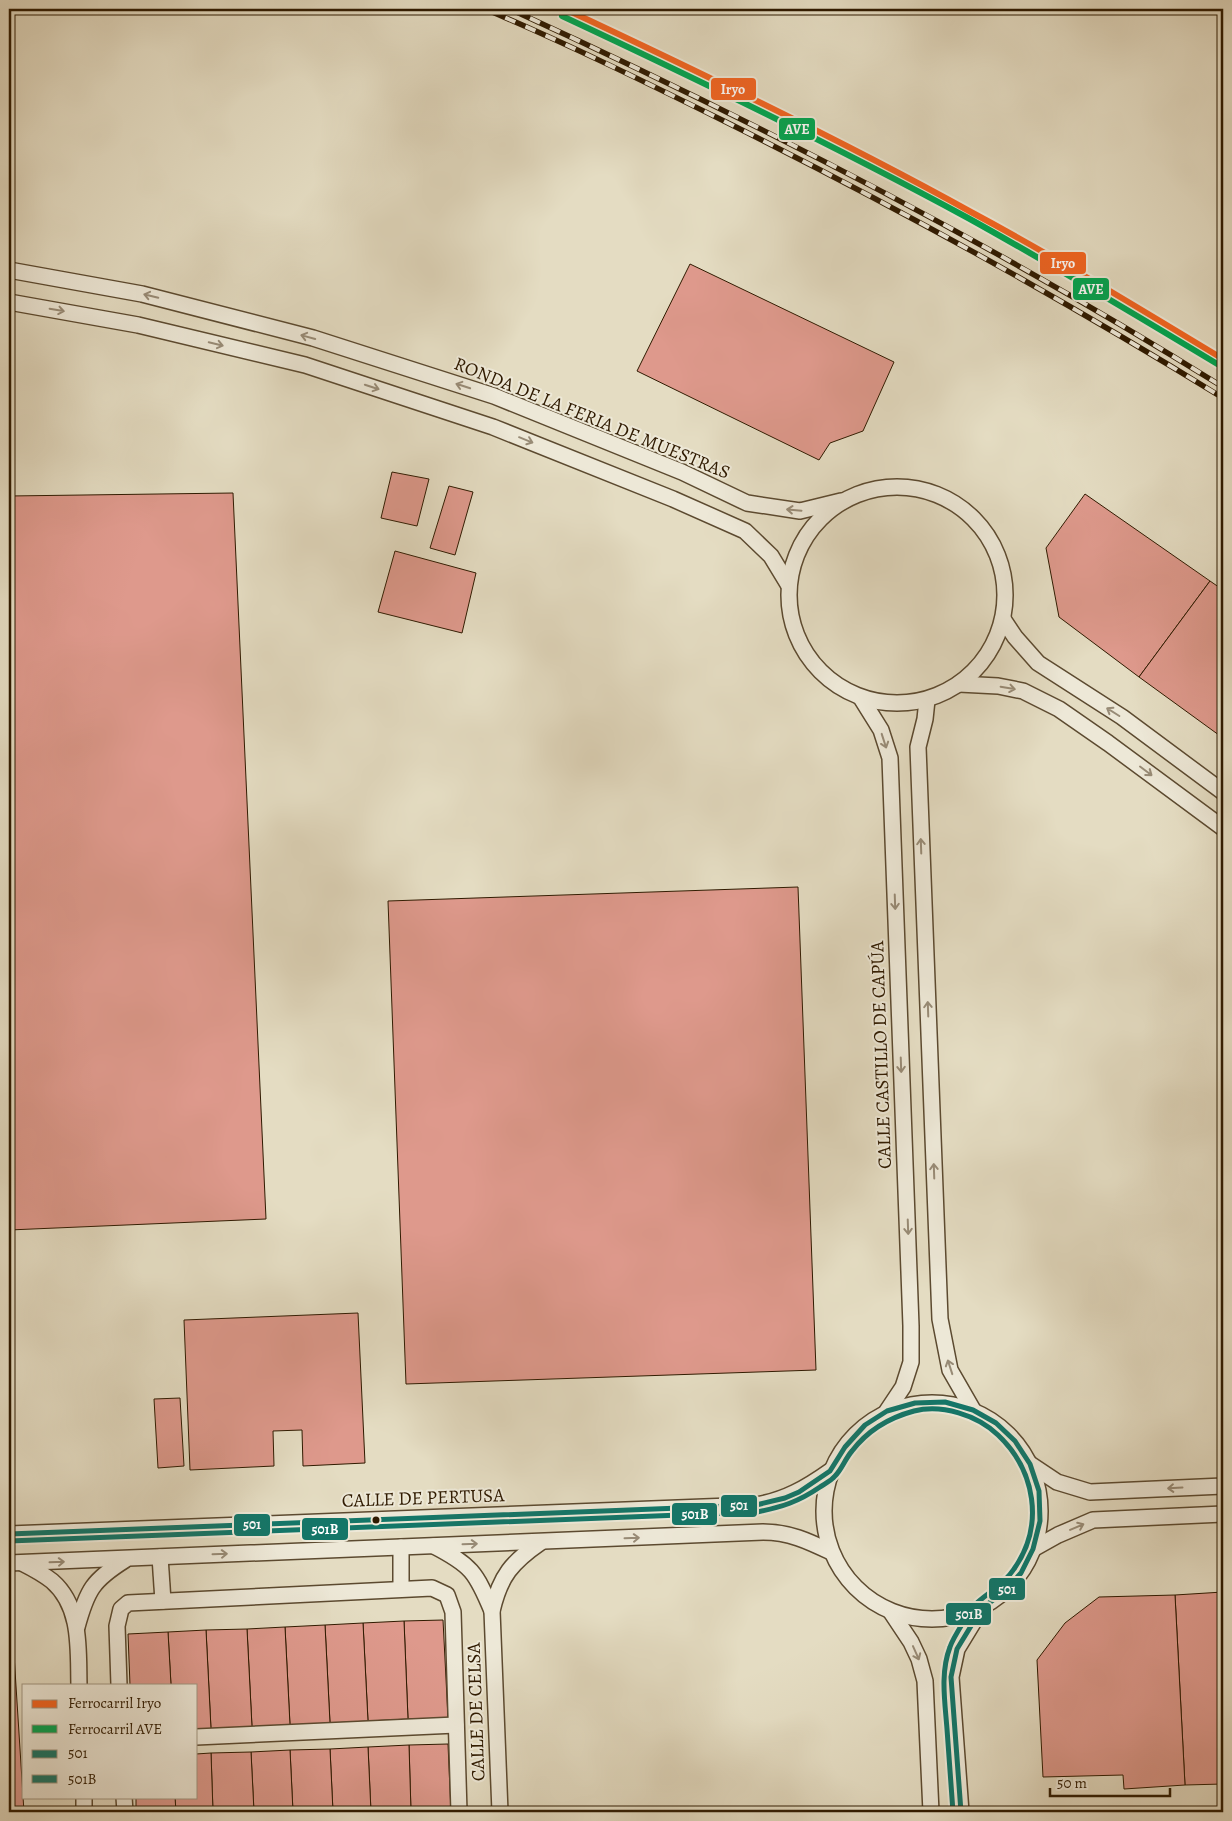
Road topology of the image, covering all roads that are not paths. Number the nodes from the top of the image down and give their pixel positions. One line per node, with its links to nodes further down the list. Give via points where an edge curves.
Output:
1 (9, 270): 3 (street, RONDA DE LA FERIA DE MUESTRAS, one-way to 1, via 800,511 747,504 682,472 494,396 323,341 142,294)
2 (9, 302): 4 (street, RONDA DE LA FERIA DE MUESTRAS, one-way to 4, via 138,325 305,365 493,427 745,531 771,556)
3 (841, 501): 4 (street, RONDA DE LA FERIA DE MUESTRAS, via 815,522 797,551); 5 (street, RONDA DE LA FERIA DE MUESTRAS, via 869,489 899,486 929,491 957,504 977,521 992,542 1002,567)
4 (788, 584): 7 (street, RONDA DE LA FERIA DE MUESTRAS, via 789,613 798,641 814,666 835,685)
5 (1003, 619): 6 (street, RONDA DE LA FERIA DE MUESTRAS, via 994,644 979,666); 9 (street, one-way to 5, via 1122,718 1038,663)
6 (959, 684): 8 (street, RONDA DE LA FERIA DE MUESTRAS); 10 (street, RONDA DE LA FERIA DE MUESTRAS, one-way to 10, via 1023,691 1059,709)
7 (861, 698): 8 (street, RONDA DE LA FERIA DE MUESTRAS, via 900,704); 11 (street, CALLE CASTILLO DE CAPÚA, one-way to 11, via 881,730 890,758 911,1326 911,1362 903,1388)
8 (927, 700): 12 (street, one-way to 8, via 950,1370 940,1319 918,747)
9 (1223, 792)
10 (1223, 828)
11 (887, 1410): 12 (street, via 915,1402 945,1402); 14 (street, via 865,1425 845,1447)
12 (973, 1410): 13 (street, via 1003,1429)
13 (1030, 1464): 15 (street, one-way to 13, via 1090,1492 1057,1482); 21 (street, via 1039,1492 1040,1521)
14 (830, 1471): 17 (street, CALLE DE PERTUSA, via 799,1492 756,1505); 22 (street, via 823,1498 823,1516)
15 (1223, 1486)
16 (1223, 1514): 21 (street, one-way to 16, via 1093,1520)
17 (9, 1534)
18 (541, 1542): 19 (street, one-way to 18); 22 (street, one-way to 22, via 774,1532 802,1538); 29 (street, CALLE DE CELSA, via 509,1569 501,1581)
19 (433, 1546): 20 (street); 29 (street, CALLE DE CELSA, via 453,1556 478,1578)
20 (400, 1547): 23 (street, one-way to 20); 26 (street)
21 (1033, 1549): 28 (street, via 1021,1573 1003,1593)
22 (831, 1552): 30 (street, via 845,1577 866,1597)
23 (160, 1557): 24 (street); 27 (street)
24 (126, 1559): 25 (street, one-way to 24); 31 (street, via 92,1587)
25 (15, 1563): 31 (street, via 52,1582 62,1592)
26 (401, 1589): 27 (street); 34 (street, via 432,1588 447,1595 453,1612)
27 (163, 1601): 33 (street, via 128,1603 121,1609 117,1626)
28 (982, 1608): 30 (street, via 952,1618 921,1619); 43 (street, via 956,1649 951,1677)
29 (492, 1611): 41 (street, CALLE DE CELSA)
30 (891, 1612): 42 (street, one-way to 42, via 911,1642 925,1681)
31 (77, 1627): 32 (street)
32 (79, 1684)
33 (120, 1684)
34 (456, 1725): 35 (street); 40 (street)
35 (198, 1737)
36 (84, 1798): 38 (street)
37 (124, 1798): 39 (street)
38 (84, 1812)
39 (125, 1812)
40 (459, 1812)
41 (500, 1812)
42 (931, 1812)
43 (961, 1812)

